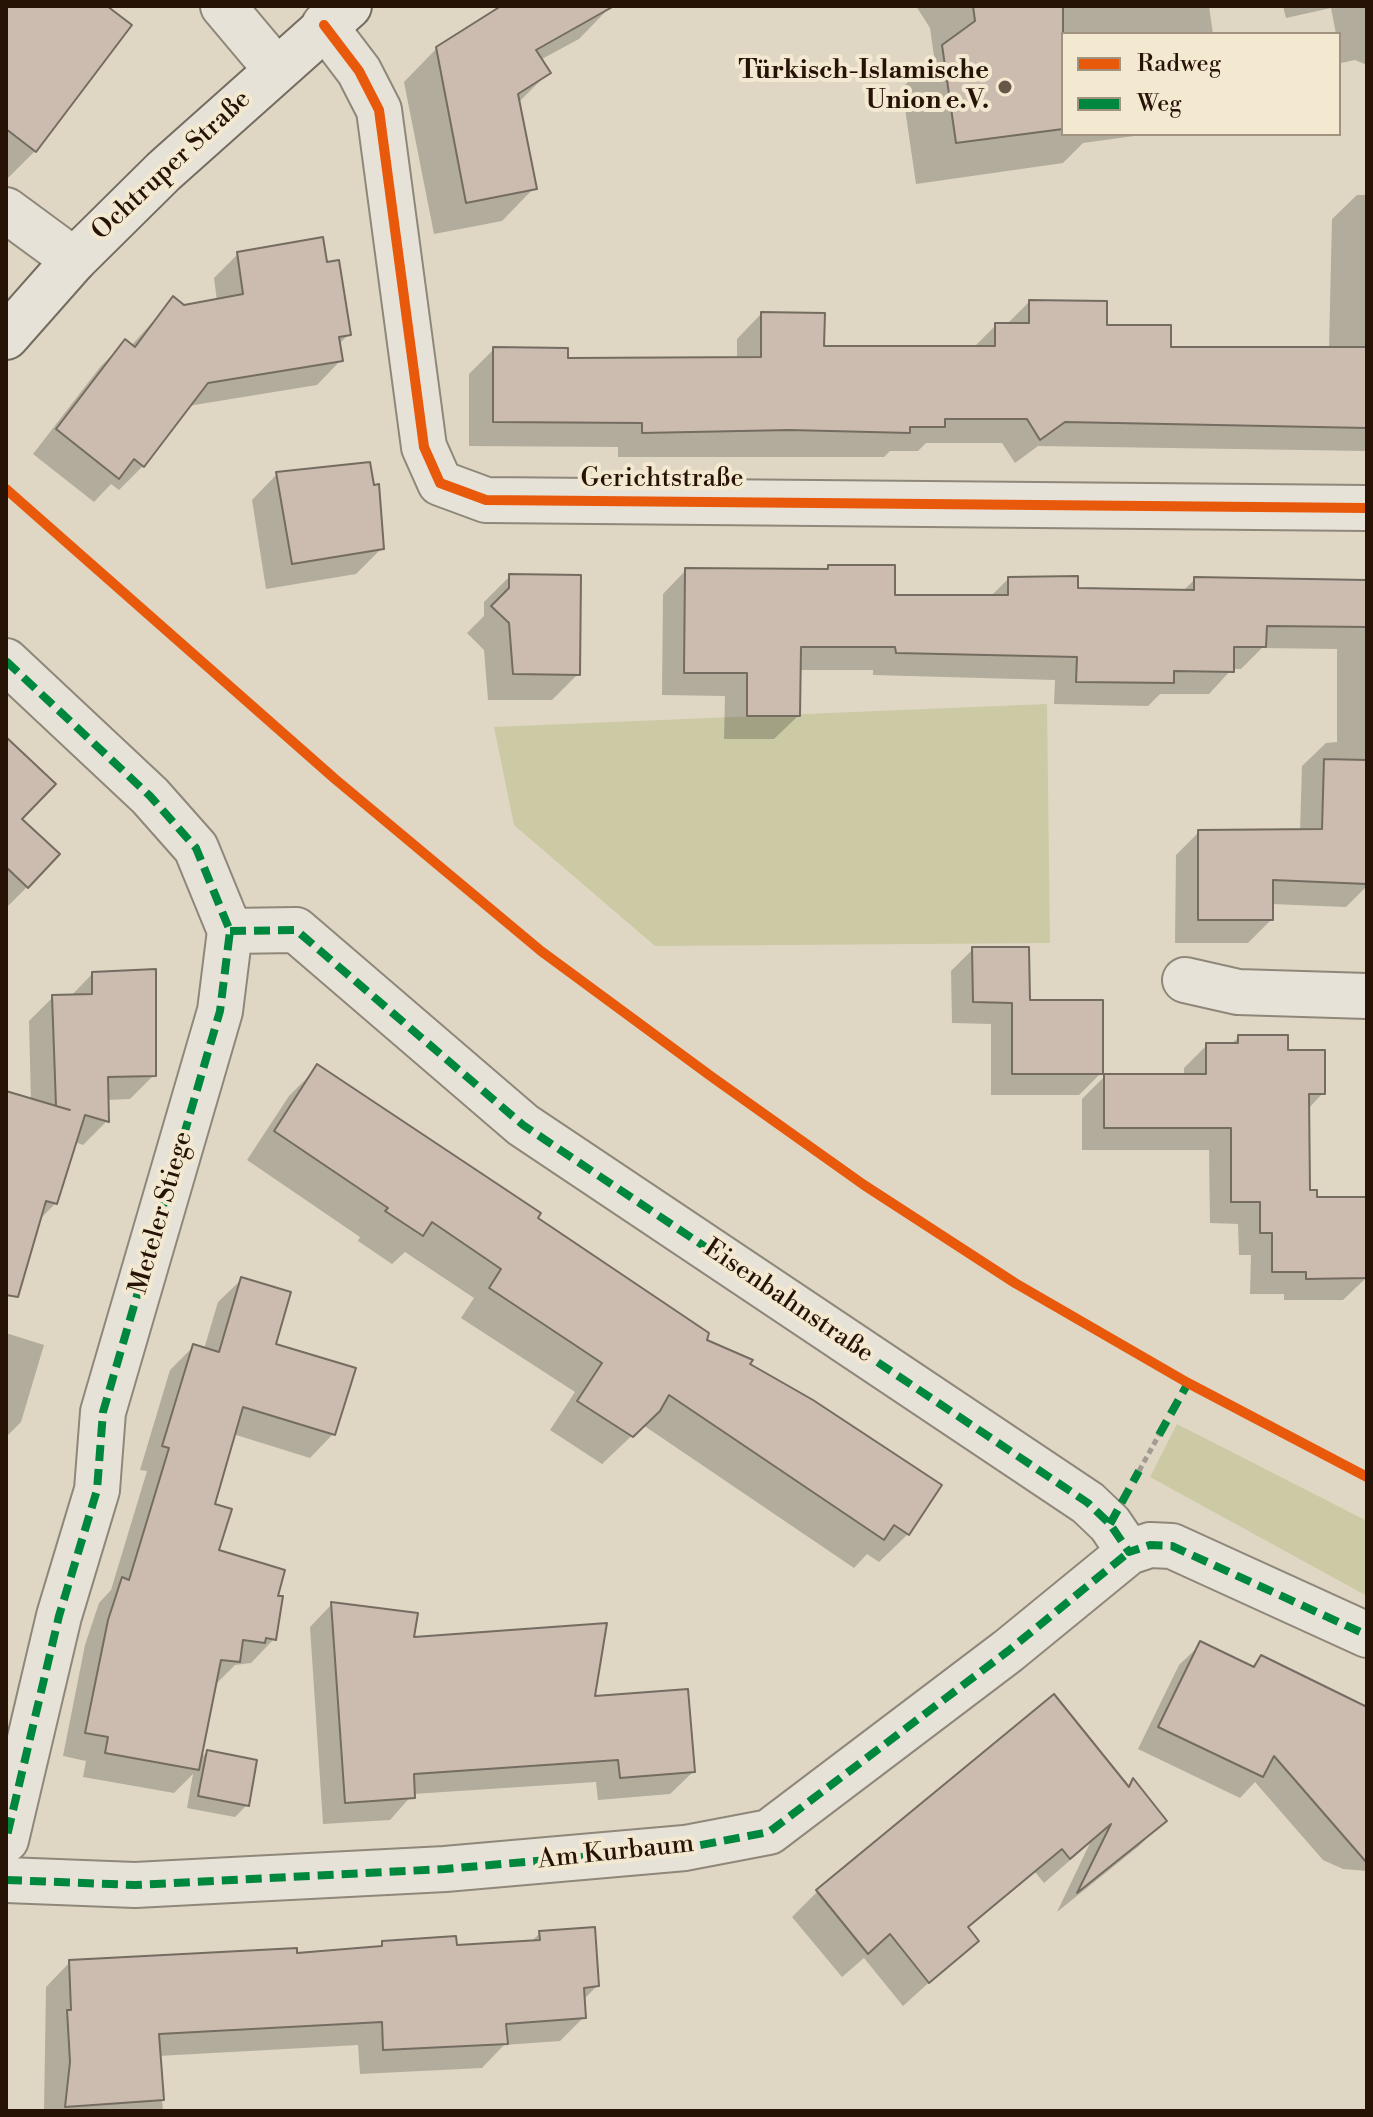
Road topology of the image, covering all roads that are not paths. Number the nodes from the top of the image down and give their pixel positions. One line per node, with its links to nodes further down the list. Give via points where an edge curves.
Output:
1 (223, 6): 3 (street)
2 (336, 16): 3 (street, Ochtruper Straße); 7 (street, Gerichtstraße, via 379,110 424,447 440,483 486,500)
3 (276, 69): 5 (street, Ochtruper Straße)
4 (6, 210): 5 (street)
5 (74, 260): 6 (street, Ochtruper Straße)
6 (6, 337)
7 (1367, 508)
8 (6, 661): 9 (street, Meteler Stiege, via 150,796 196,848)
9 (230, 931): 12 (street, Eisenbahnstraße, via 296,930 523,1125 1088,1503); 14 (street, Meteler Stiege, via 220,1011 103,1412 97,1490 59,1616)
10 (1185, 980): 11 (street, via 1238,992)
11 (1367, 996)
12 (1129, 1552): 13 (street, via 1150,1545 1172,1546); 15 (street, Am Kurbaum, via 769,1832 685,1848 445,1869 135,1885)
13 (1367, 1635)
14 (6, 1840)
15 (6, 1880)

